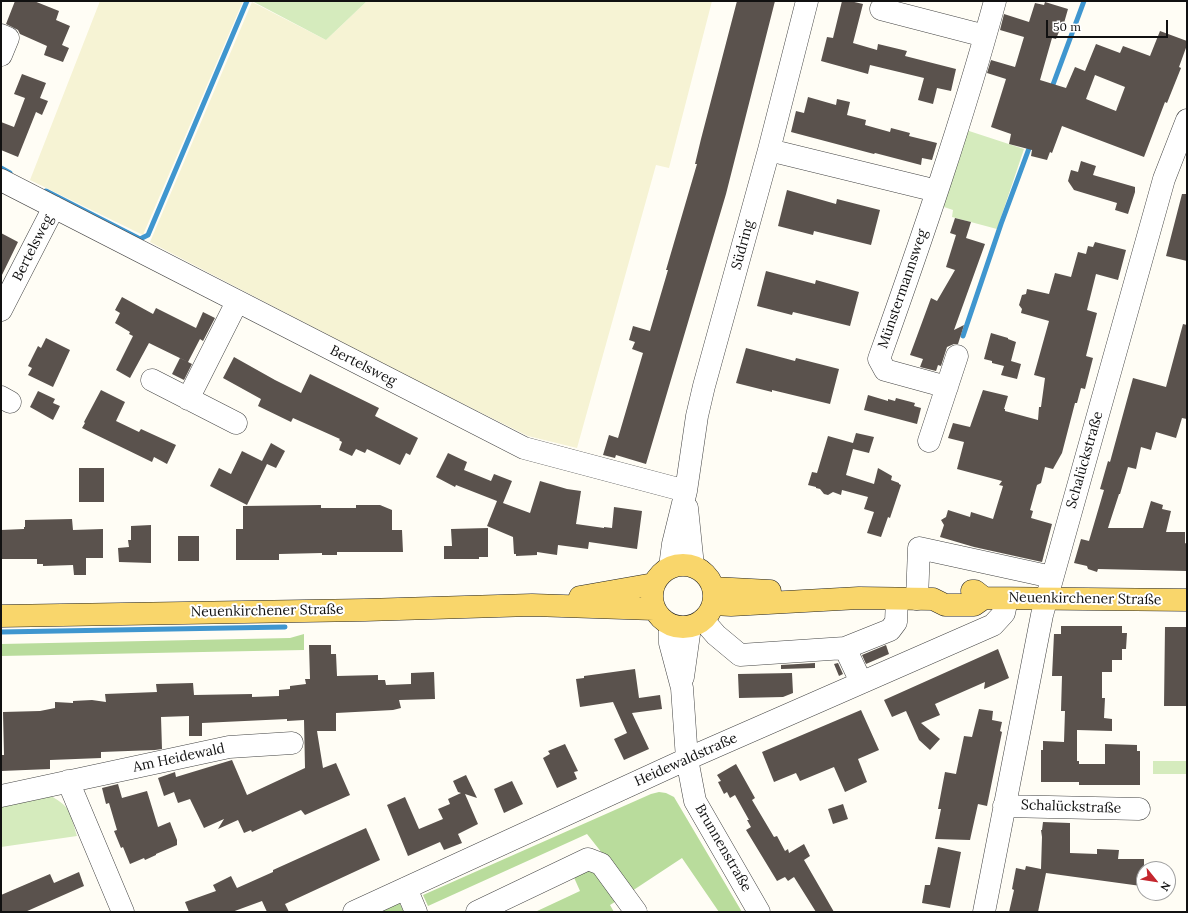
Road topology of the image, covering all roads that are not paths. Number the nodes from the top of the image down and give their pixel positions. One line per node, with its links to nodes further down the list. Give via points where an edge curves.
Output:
1 (807, 1): 8 (street, Südring)
2 (994, 1): 5 (street, Münstermannsweg)
3 (881, 9): 5 (street)
4 (1, 35): 6 (street, via 8,38)
5 (985, 36): 10 (street, Münstermannsweg)
6 (1, 56)
7 (1187, 120): 23 (street, Schalückstraße, via 1164,179)
8 (769, 150): 10 (street); 20 (street, Südring, via 704,386)
9 (1, 180): 11 (street, Bertelsweg)
10 (937, 191): 16 (street, Münstermannsweg, via 879,359 886,370)
11 (54, 207): 12 (street, Bertelsweg); 13 (street, Bertelsweg)
12 (237, 302): 17 (street); 20 (street, Bertelsweg, via 524,448)
13 (1, 310)
14 (957, 356): 16 (street)
15 (152, 380): 17 (street)
16 (947, 387): 19 (street)
17 (188, 399): 18 (street)
18 (236, 423)
19 (929, 441)
20 (686, 491): 21 (street, Südring); 22 (street, Südring)
21 (693, 566): 22 (main road); 31 (main road, via 709,578)
22 (670, 567): 24 (main road)
23 (1052, 577): 25 (street, via 919,548); 27 (street, Schalückstraße)
24 (654, 584): 29 (main road, Neuenkirchener Straße); 30 (main road)
25 (916, 599): 26 (main road, Neuenkirchener Straße, via 945,605 974,605 984,598); 31 (main road, Neuenkirchener Straße, via 859,598); 33 (street, via 890,630)
26 (1007, 599): 27 (main road, Neuenkirchener Straße); 34 (street, Heidewaldstraße, via 1004,613 993,625)
27 (1047, 599): 28 (main road, Neuenkirchener Straße); 39 (street, Schalückstraße)
28 (1187, 600)
29 (532, 604): 30 (main road, Neuenkirchener Straße); 32 (main road, Neuenkirchener Straße, via 365,610)
30 (654, 609): 31 (main road, via 658,615)
31 (698, 613): 33 (street, via 716,635 740,655); 36 (street, Brunnenstraße, via 682,688)
32 (1, 616)
33 (845, 648): 34 (street)
34 (861, 682): 36 (street, Heidewaldstraße)
35 (292, 743): 37 (street, Am Heidewald, via 229,747)
36 (687, 759): 41 (street, Heidewaldstraße); 47 (street, Brunnenstraße, via 695,801)
37 (68, 781): 38 (street, Am Heidewald); 42 (street)
38 (1, 796)
39 (1004, 806): 40 (street, Schalückstraße); 48 (street, Schalückstraße)
40 (1139, 809)
41 (406, 888): 43 (street, Heidewaldstraße); 44 (street)
42 (123, 912)
43 (354, 912)
44 (416, 912)
45 (477, 912): 46 (street, via 588,859 601,864)
46 (636, 912)
47 (759, 912)
48 (984, 912)

